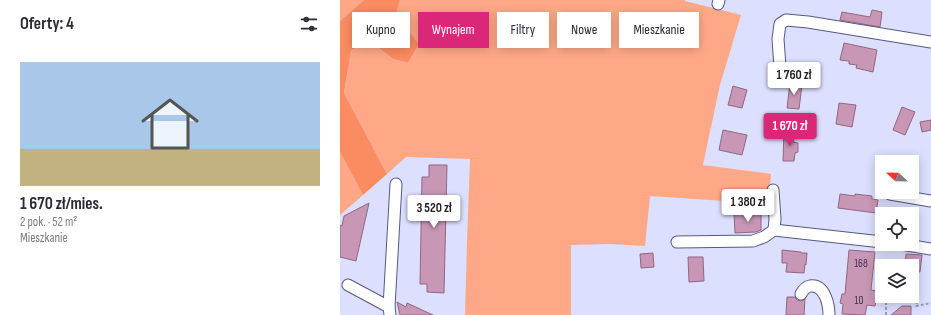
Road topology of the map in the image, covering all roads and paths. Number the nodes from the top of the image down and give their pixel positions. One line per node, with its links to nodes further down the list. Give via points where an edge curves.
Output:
1 (931, 42): 2 (lane, via 786,20 780,24 778,39)
2 (780, 67)
3 (396, 184): 15 (lane)
4 (773, 190): 7 (lane)
5 (919, 199): 6 (lane)
6 (931, 201)
7 (774, 230): 8 (lane); 9 (lane, via 753,241)
8 (875, 241)
9 (677, 242)
10 (919, 247): 11 (lane)
11 (931, 249)
12 (348, 285): 15 (lane)
13 (801, 294): 16 (lane, via 809,286 820,289 827,300)
14 (931, 303): 17 (path, via 916,306 916,301 886,301)
15 (390, 311)
16 (829, 315)
17 (886, 315)

